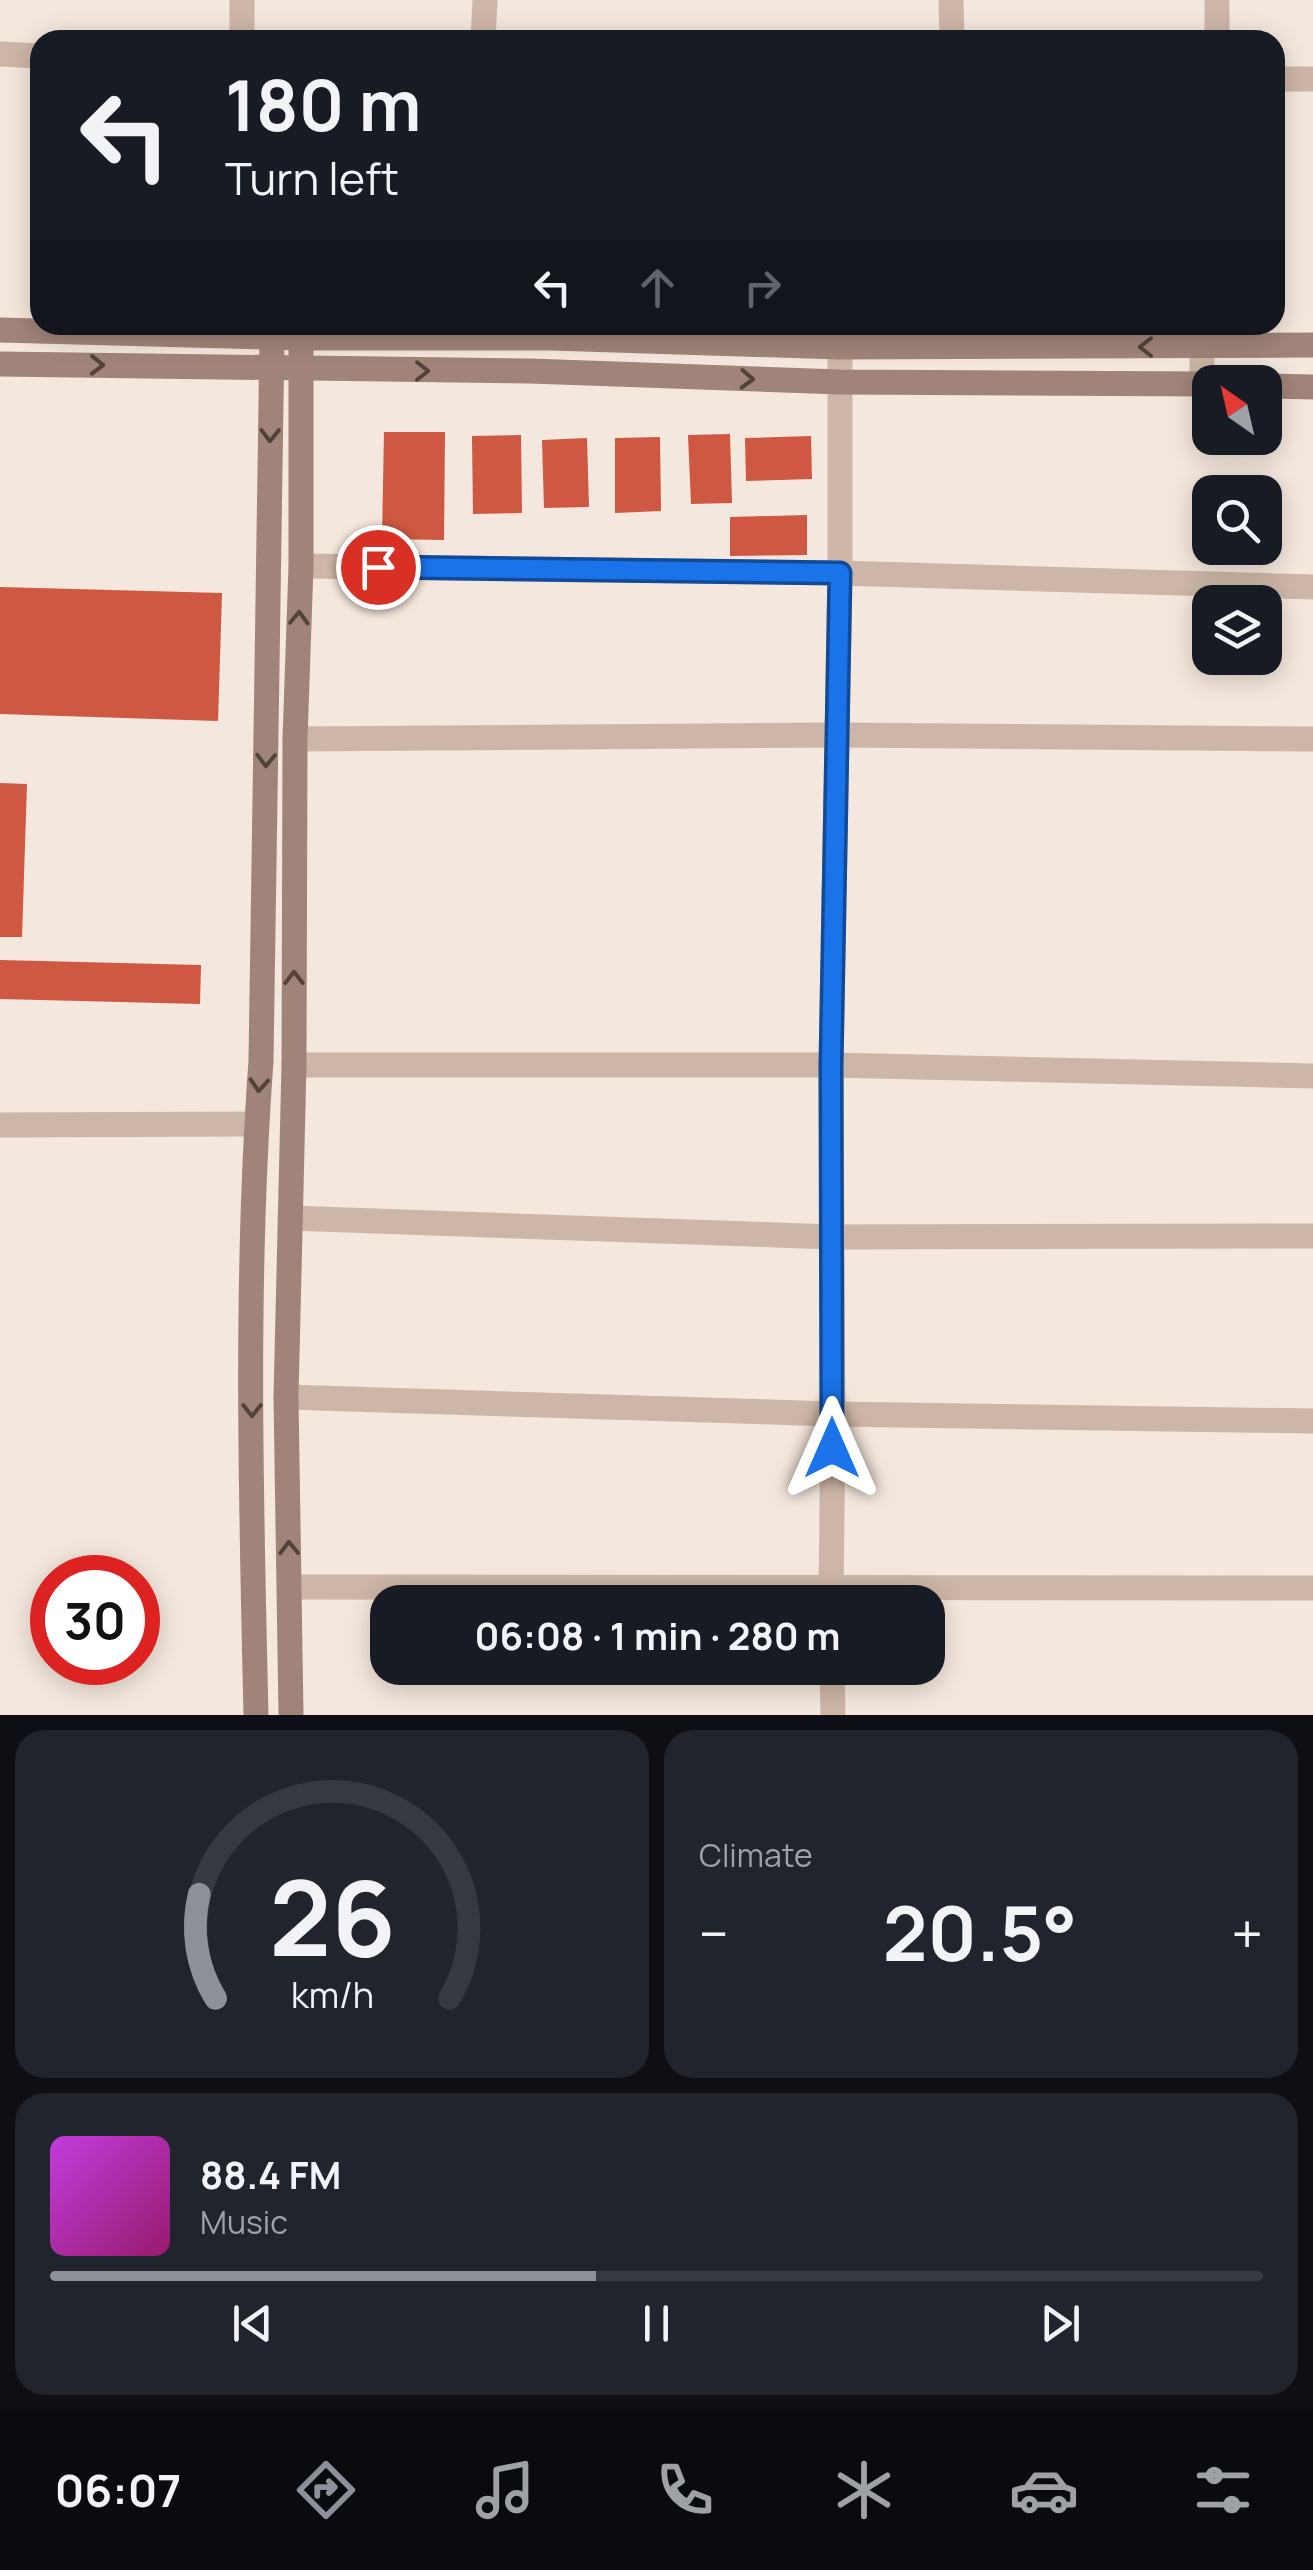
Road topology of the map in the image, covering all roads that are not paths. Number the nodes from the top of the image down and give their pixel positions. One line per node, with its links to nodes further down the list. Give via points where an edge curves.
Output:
1 (242, 0): 5 (street)
2 (485, 0): 6 (street)
3 (952, 0): 7 (street)
4 (1217, 0): 8 (street)
5 (242, 30)
6 (484, 30)
7 (952, 30)
8 (1217, 30)
9 (0, 54): 10 (street)
10 (30, 56)
11 (1285, 79): 12 (street)
12 (1313, 79)
13 (0, 330): 14 (street)
14 (30, 331)
15 (170, 335): 19 (street)
16 (409, 335): 20 (street)
17 (623, 335): 22 (street)
18 (1202, 336): 21 (street); 22 (street, one-way to 22); 24 (street)
19 (272, 338): 20 (street); 25 (street)
20 (302, 338): 26 (street)
21 (1313, 344)
22 (840, 347): 27 (street)
23 (0, 364): 25 (street, one-way to 25)
24 (1204, 365)
25 (271, 369): 26 (street); 40 (street, one-way to 40)
26 (301, 370): 27 (street, one-way to 27); 31 (street)
27 (840, 382): 28 (street); 32 (street)
28 (1192, 384)
29 (1282, 386): 30 (street)
30 (1313, 387)
31 (300, 566): 32 (street); 35 (street, one-way to 31)
32 (840, 573): 33 (street); 34 (street)
33 (1313, 587)
34 (838, 735): 35 (street); 36 (street); 38 (street)
35 (296, 738): 37 (street, one-way to 35)
36 (1313, 739)
37 (294, 1064): 38 (street); 42 (street)
38 (831, 1065): 39 (street); 44 (street)
39 (1313, 1076)
40 (256, 1124): 41 (street); 54 (street, one-way to 54)
41 (0, 1125)
42 (290, 1218): 44 (street); 45 (street)
43 (1313, 1236): 44 (street)
44 (832, 1237): 46 (street)
45 (286, 1397): 46 (street); 49 (street, one-way to 45)
46 (833, 1414): 47 (street); 48 (street)
47 (1313, 1421)
48 (831, 1585)
49 (290, 1587): 50 (street); 55 (street)
50 (370, 1588)
51 (1313, 1588): 52 (street)
52 (945, 1593)
53 (832, 1685): 56 (street)
54 (256, 1715)
55 (291, 1715)
56 (833, 1715)

